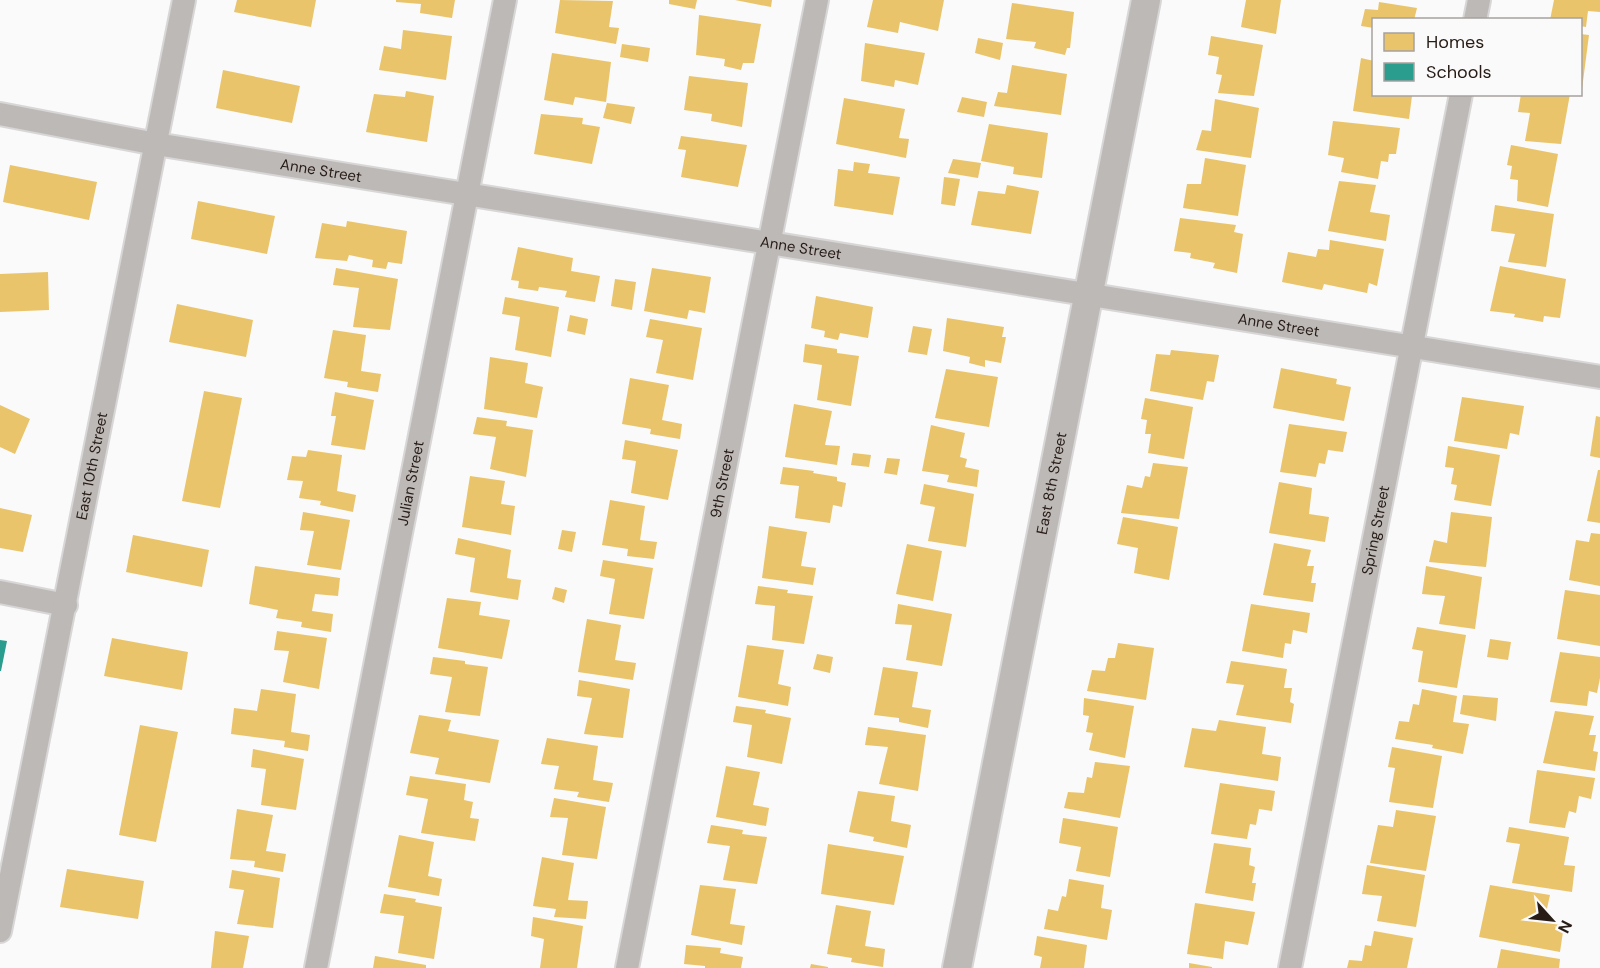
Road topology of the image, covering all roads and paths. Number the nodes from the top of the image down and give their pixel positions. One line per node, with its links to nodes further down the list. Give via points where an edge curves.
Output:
1 (184, 0): 9 (street, East 10th Street)
2 (505, 0): 10 (street, Julian Street)
3 (817, 0): 11 (street, 9th Street)
4 (1146, 0): 12 (street, East 8th Street)
5 (1479, 0): 6 (street)
6 (1475, 18)
7 (1461, 96): 13 (street, Spring Street)
8 (0, 114): 9 (street, Anne Street)
9 (156, 144): 10 (street, Anne Street); 16 (street, East 10th Street)
10 (466, 195): 11 (street, Anne Street); 18 (street, Julian Street)
11 (769, 243): 12 (street, Anne Street); 19 (street, 9th Street)
12 (1088, 294): 13 (street, Anne Street); 20 (street, East 8th Street)
13 (1412, 346): 14 (street, Anne Street); 21 (street, Spring Street)
14 (1600, 377)
15 (0, 592): 16 (street)
16 (66, 605): 17 (street, East 10th Street)
17 (0, 931)
18 (316, 968)
19 (627, 968)
20 (957, 968)
21 (1290, 968)

